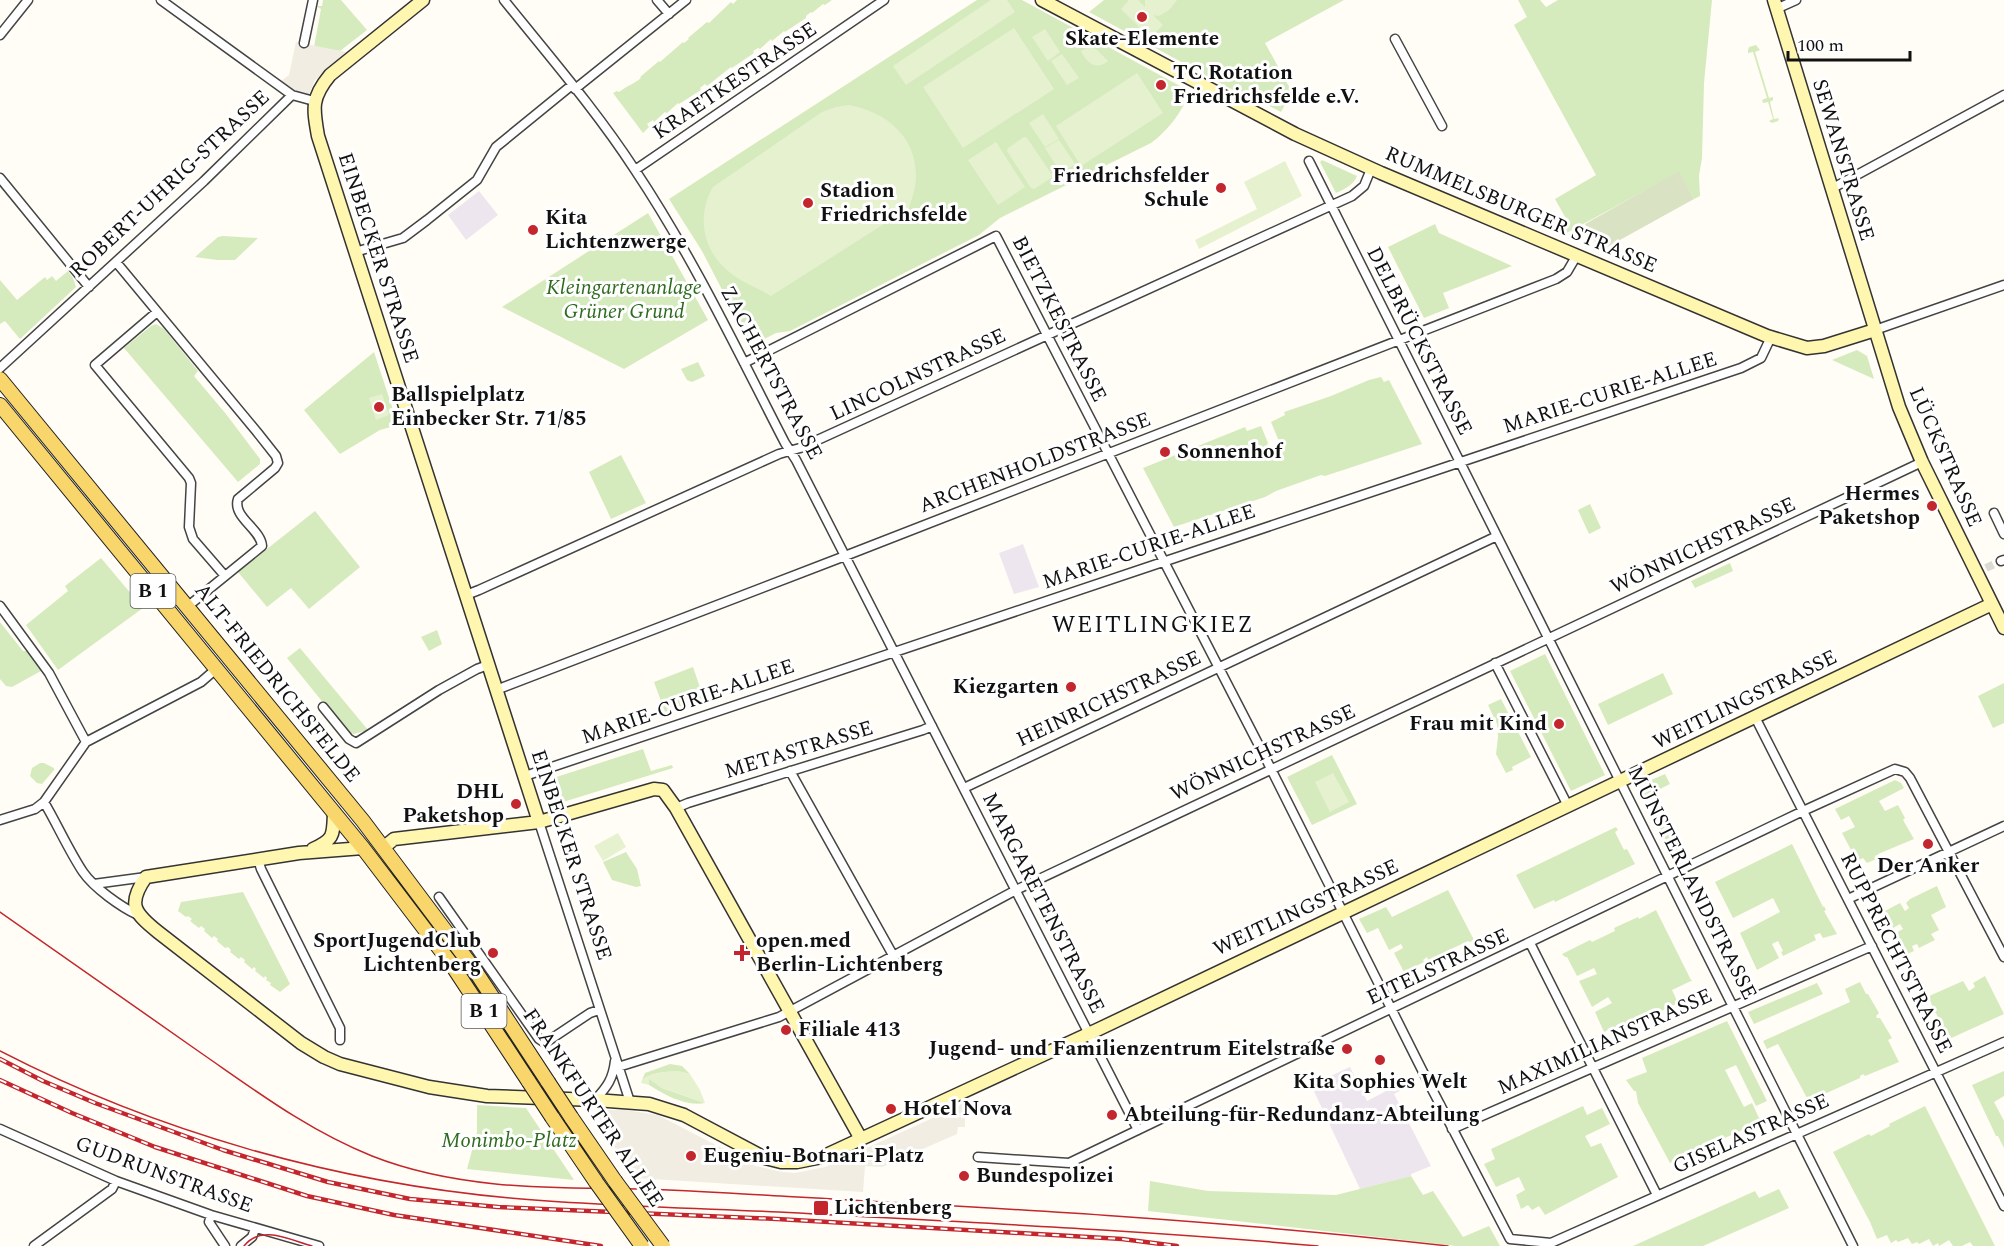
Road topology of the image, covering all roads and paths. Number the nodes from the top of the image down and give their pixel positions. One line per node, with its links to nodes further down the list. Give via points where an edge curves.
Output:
1 (28, 0): 13 (street)
2 (161, 0): 17 (street)
3 (313, 0): 15 (street)
4 (423, 0): 19 (street, via 330,75)
5 (504, 0): 16 (street, ZACHERTSTRASSE)
6 (657, 0): 12 (street)
7 (686, 0): 12 (street)
8 (884, 0): 23 (street, KRAETKESTRASSE)
9 (1042, 0): 22 (street, RUMMELSBURGER STRASSE, via 1272,122)
10 (1796, 0): 11 (street)
11 (1775, 5): 25 (street, SEWANSTRASSE)
12 (669, 14): 16 (street)
13 (0, 35)
14 (1395, 39): 20 (street)
15 (304, 43)
16 (574, 87): 23 (street, ZACHERTSTRASSE); 27 (street, via 496,147 477,180 427,220 403,238)
17 (292, 95): 19 (street, ROBERT-UHRIG-STRASSE); 29 (street, ROBERT-UHRIG-STRASSE)
18 (2004, 95): 25 (street)
19 (314, 101): 27 (street, EINBECKER STRASSE, via 318,136)
20 (1443, 126)
21 (1309, 161): 26 (street, DELBRÜCKSTRASSE)
22 (1371, 169): 26 (street, LINCOLNSTRASSE, via 1364,186); 28 (street, RUMMELSBURGER STRASSE)
23 (635, 170): 37 (street, ZACHERTSTRASSE, via 704,284)
24 (0, 178): 31 (street)
25 (1831, 189): 33 (street, SEWANSTRASSE)
26 (1331, 206): 34 (street, LINCOLNSTRASSE); 36 (street, DELBRÜCKSTRASSE)
27 (355, 252): 51 (street, EINBECKER STRASSE)
28 (1576, 255): 35 (street, RUMMELSBURGER STRASSE); 36 (street, ARCHENHOLDSTRASSE, via 1567,272 1556,279)
29 (116, 262): 31 (street, ROBERT-UHRIG-STRASSE); 32 (street)
30 (2004, 285): 33 (street, RUMMELSBURGER STRASSE)
31 (89, 286): 38 (street, ROBERT-UHRIG-STRASSE)
32 (157, 312): 50 (street, via 95,365 189,478 189,527 193,539); 50 (street, via 278,462 237,503 262,540 262,546)
33 (1875, 330): 35 (street, RUMMELSBURGER STRASSE, via 1807,348); 44 (street, LÜCKSTRASSE, via 1899,407)
34 (1048, 335): 37 (street, BIETZKESTRASSE, via 996,236); 41 (street, LINCOLNSTRASSE); 42 (street, BIETZKESTRASSE)
35 (1771, 337): 43 (street, MARIE-CURIE-ALLEE, via 1761,358 1746,366)
36 (1399, 340): 42 (street, ARCHENHOLDSTRASSE); 43 (street, DELBRÜCKSTRASSE)
37 (744, 363): 41 (street, ZACHERTSTRASSE)
38 (0, 368)
39 (0, 379): 54 (main road, ALT-FRIEDRICHSFELDE / B 1)
40 (0, 405): 61 (main road, ALT-FRIEDRICHSFELDE / B 1)
41 (791, 451): 48 (street, ZACHERTSTRASSE); 51 (street, LINCOLNSTRASSE)
42 (1109, 453): 48 (street, ARCHENHOLDSTRASSE); 49 (street, BIETZKESTRASSE)
43 (1460, 462): 47 (street, DELBRÜCKSTRASSE); 49 (street, MARIE-CURIE-ALLEE)
44 (1922, 462): 52 (street, LÜCKSTRASSE); 56 (street, WÖNNICHSTRASSE)
45 (1994, 513): 46 (street)
46 (2004, 534)
47 (1497, 536): 56 (street, MÜNSTERLANDSTRASSE); 60 (street, HEINRICHSTRASSE)
48 (845, 556): 57 (street, ZACHERTSTRASSE); 62 (street, ARCHENHOLDSTRASSE)
49 (1164, 561): 57 (street, MARIE-CURIE-ALLEE); 60 (street, BIETZKESTRASSE)
50 (225, 576): 54 (street)
51 (466, 595): 59 (street, EINBECKER STRASSE)
52 (1992, 604): 55 (street, LÜCKSTRASSE); 65 (street, WEITLINGSTRASSE)
53 (0, 606): 67 (street, via 49,673)
54 (187, 607): 82 (main road, ALT-FRIEDRICHSFELDE / B 1)
55 (2004, 628)
56 (1549, 638): 58 (street, WÖNNICHSTRASSE); 71 (street, MÜNSTERLANDSTRASSE)
57 (894, 652): 63 (street, ZACHERTSTRASSE); 70 (street, MARIE-CURIE-ALLEE)
58 (1495, 663): 68 (street, WÖNNICHSTRASSE); 74 (street)
59 (488, 665): 62 (street, EINBECKER STRASSE); 64 (street, via 439,690 356,743)
60 (1219, 667): 68 (street, BIETZKESTRASSE); 72 (street, HEINRICHSTRASSE)
61 (216, 669): 67 (street, via 201,682); 77 (main road, ALT-FRIEDRICHSFELDE / B 1)
62 (496, 690): 70 (street, EINBECKER STRASSE)
63 (915, 693): 66 (street, MARGARETENSTRASSE)
64 (323, 707)
65 (1755, 717): 71 (street, WEITLINGSTRASSE); 76 (street, RUPPRECHTSTRASSE)
66 (932, 726): 69 (street, METASTRASSE); 72 (street, MARGARETENSTRASSE)
67 (86, 742): 73 (street)
68 (1271, 769): 89 (street, WÖNNICHSTRASSE); 92 (street, BIETZKESTRASSE)
69 (790, 771): 75 (street, METASTRASSE); 96 (street)
70 (525, 776): 79 (street, EINBECKER STRASSE)
71 (1621, 781): 74 (street, WEITLINGSTRASSE); 86 (street, MÜNSTERLANDSTRASSE)
72 (964, 788): 89 (street, MARGARETENSTRASSE)
73 (44, 802): 78 (street, via 35,809); 88 (street, via 83,872)
74 (1568, 806): 92 (street, WEITLINGSTRASSE)
75 (676, 808): 79 (street, via 663,790 654,789); 101 (street)
76 (1803, 811): 84 (street, EITELSTRASSE, via 1895,769 1910,778); 86 (street, EITELSTRASSE); 91 (street, RUPPRECHTSTRASSE)
77 (334, 812): 81 (main road, ALT-FRIEDRICHSFELDE / B 1); 83 (street, via 330,839)
78 (0, 819)
79 (539, 822): 82 (street, via 394,839); 100 (street, EINBECKER STRASSE)
80 (2004, 826): 84 (street)
81 (363, 848): 83 (street); 127 (main road, FRANKFURTER ALLEE / B 1, bridge, via 441,949)
82 (383, 848): 128 (main road, FRANKFURTER ALLEE / B 1, bridge, via 474,969 571,1117)
83 (306, 852): 85 (street)
84 (1949, 852): 91 (street); 97 (street)
85 (258, 859): 87 (street); 103 (street, via 340,1028)
86 (1668, 876): 94 (street, EITELSTRASSE); 98 (street, MÜNSTERLANDSTRASSE)
87 (146, 877): 88 (street); 93 (street, via 136,895)
88 (94, 884): 93 (street)
89 (1016, 890): 96 (street, WÖNNICHSTRASSE); 102 (street, MARGARETENSTRASSE)
90 (439, 897): 100 (street, FRANKFURTER ALLEE, via 539,1039 546,1043)
91 (1848, 899): 95 (street, RUPPRECHTSTRASSE)
92 (1343, 912): 99 (street, BIETZKESTRASSE); 102 (street, WEITLINGSTRASSE)
93 (138, 915): 109 (street, WEITLINGSTRASSE, via 301,1043 340,1064 462,1093)
94 (1530, 943): 99 (street, EITELSTRASSE); 106 (street)
95 (1872, 946): 98 (street, MAXIMILIANSTRASSE); 108 (street, RUPPRECHTSTRASSE)
96 (894, 957): 101 (street, WÖNNICHSTRASSE)
97 (2004, 957)
98 (1733, 1005): 106 (street, MAXIMILIANSTRASSE); 114 (street, MÜNSTERLANDSTRASSE)
99 (1391, 1009): 112 (street, BIETZKESTRASSE); 113 (street, EITELSTRASSE)
100 (599, 1010): 105 (street, EINBECKER STRASSE)
101 (790, 1011): 107 (street, WÖNNICHSTRASSE); 115 (street)
102 (1090, 1034): 113 (street, MARGARETENSTRASSE); 115 (street, WEITLINGSTRASSE)
103 (340, 1040)
104 (2004, 1042): 108 (street, GISELASTRASSE)
105 (615, 1058): 107 (street, EINBECKER STRASSE); 109 (street, via 610,1083)
106 (1592, 1066): 112 (street, MAXIMILIANSTRASSE); 118 (street)
107 (618, 1067): 110 (street, EINBECKER STRASSE)
108 (1936, 1071): 114 (street, GISELASTRASSE); 119 (street, RUPPRECHTSTRASSE)
109 (595, 1100): 110 (street, WEITLINGSTRASSE)
110 (630, 1102): 115 (street, WEITLINGSTRASSE, via 667,1108 765,1158 781,1162 822,1157)
111 (0, 1129): 117 (street, GUDRUNSTRASSE)
112 (1452, 1129): 122 (street, BIETZKESTRASSE)
113 (1138, 1130): 116 (street, EITELSTRASSE, via 1066,1163)
114 (1797, 1133): 118 (street, GISELASTRASSE); 129 (street, MÜNSTERLANDSTRASSE)
115 (861, 1139)
116 (978, 1156)
117 (116, 1181): 120 (street, GUDRUNSTRASSE); 123 (street, via 112,1189)
118 (1657, 1196): 122 (street, GISELASTRASSE, via 1551,1243)
119 (2004, 1206)
120 (211, 1215): 121 (street, GUDRUNSTRASSE); 124 (street, via 209,1222)
121 (255, 1228): 125 (street, via 252,1237); 126 (street, GUDRUNSTRASSE)
122 (1510, 1239)
123 (34, 1246)
124 (225, 1246)
125 (241, 1246)
126 (319, 1246)
127 (642, 1246)
128 (663, 1246)
129 (1853, 1246)

